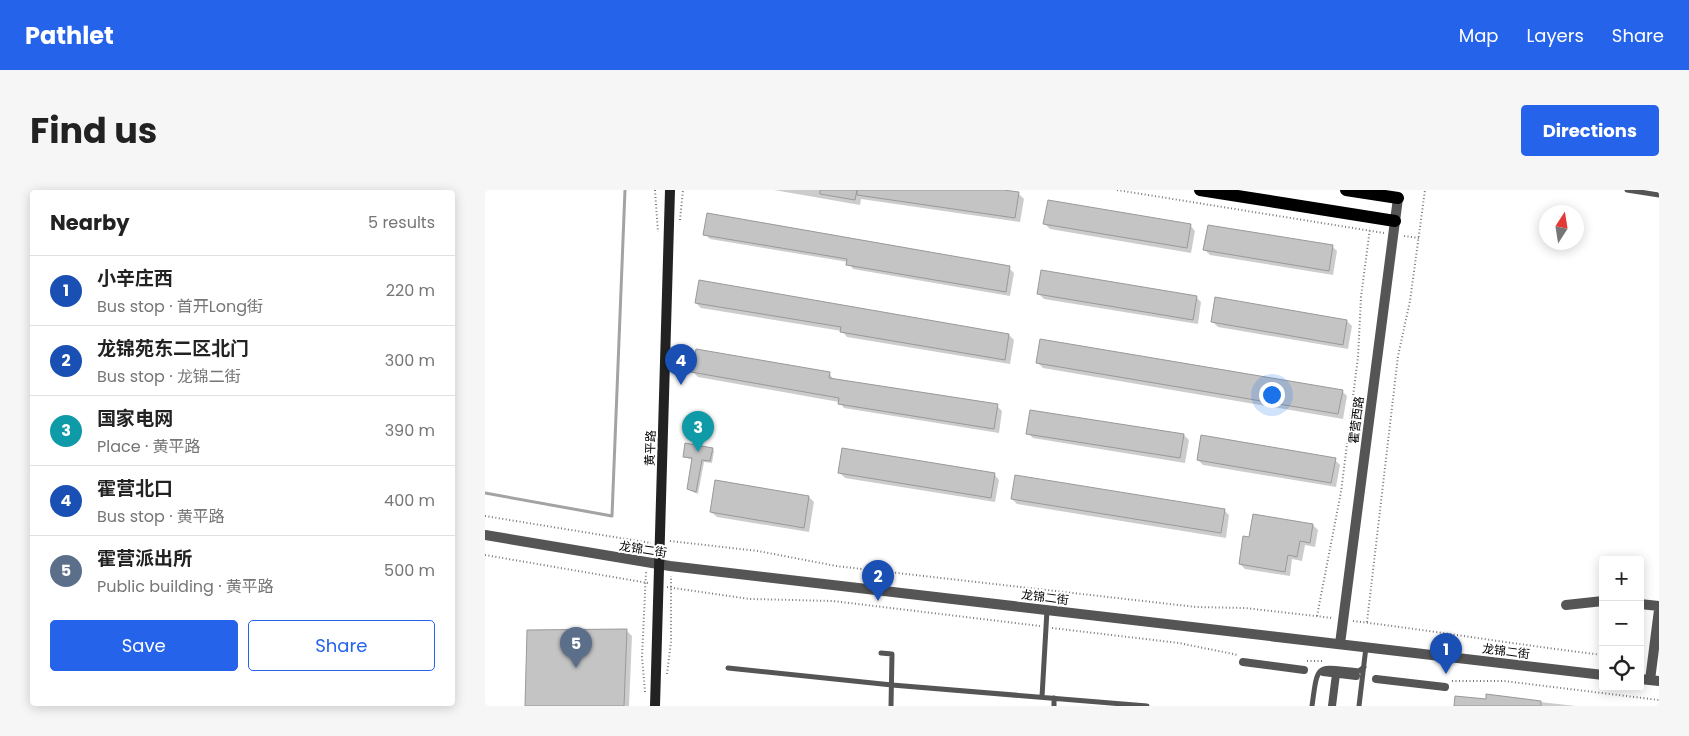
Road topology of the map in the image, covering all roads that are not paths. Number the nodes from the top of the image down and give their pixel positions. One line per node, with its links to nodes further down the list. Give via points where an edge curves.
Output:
1 (670, 190): 9 (main road, 黄平路)
2 (1200, 190): 7 (main road)
3 (1347, 190): 6 (main road)
4 (1627, 190): 5 (lane)
5 (1659, 195)
6 (1398, 198): 7 (street, 霍营西路)
7 (1395, 221): 15 (street, 霍营西路)
8 (485, 535): 9 (street, 龙锦二街)
9 (659, 564): 13 (street, 龙锦二街); 32 (main road, 黄平路)
10 (1599, 601): 11 (street)
11 (1566, 605)
12 (1644, 605): 14 (street)
13 (1047, 610): 15 (street, 龙锦二街); 30 (lane)
14 (1659, 610): 27 (street)
15 (1340, 644): 16 (street, 龙锦二街)
16 (1366, 647): 20 (lane); 24 (street, 龙锦二街)
17 (881, 653): 29 (lane, via 892,654)
18 (1243, 659): 19 (street)
19 (1301, 666)
20 (1364, 667): 36 (lane, via 1359,671 1327,667 1319,670); 38 (lane)
21 (728, 668): 29 (lane)
22 (1323, 672): 23 (street)
23 (1337, 674): 25 (street); 37 (street)
24 (1599, 675)
25 (1356, 676)
26 (1376, 678): 28 (street)
27 (1650, 680)
28 (1448, 684)
29 (891, 685): 30 (lane); 33 (lane)
30 (1042, 697): 31 (lane)
31 (1055, 698): 34 (lane); 35 (lane)
32 (655, 706)
33 (891, 706)
34 (1054, 706)
35 (1147, 706)
36 (1312, 706)
37 (1333, 706)
38 (1359, 706)

